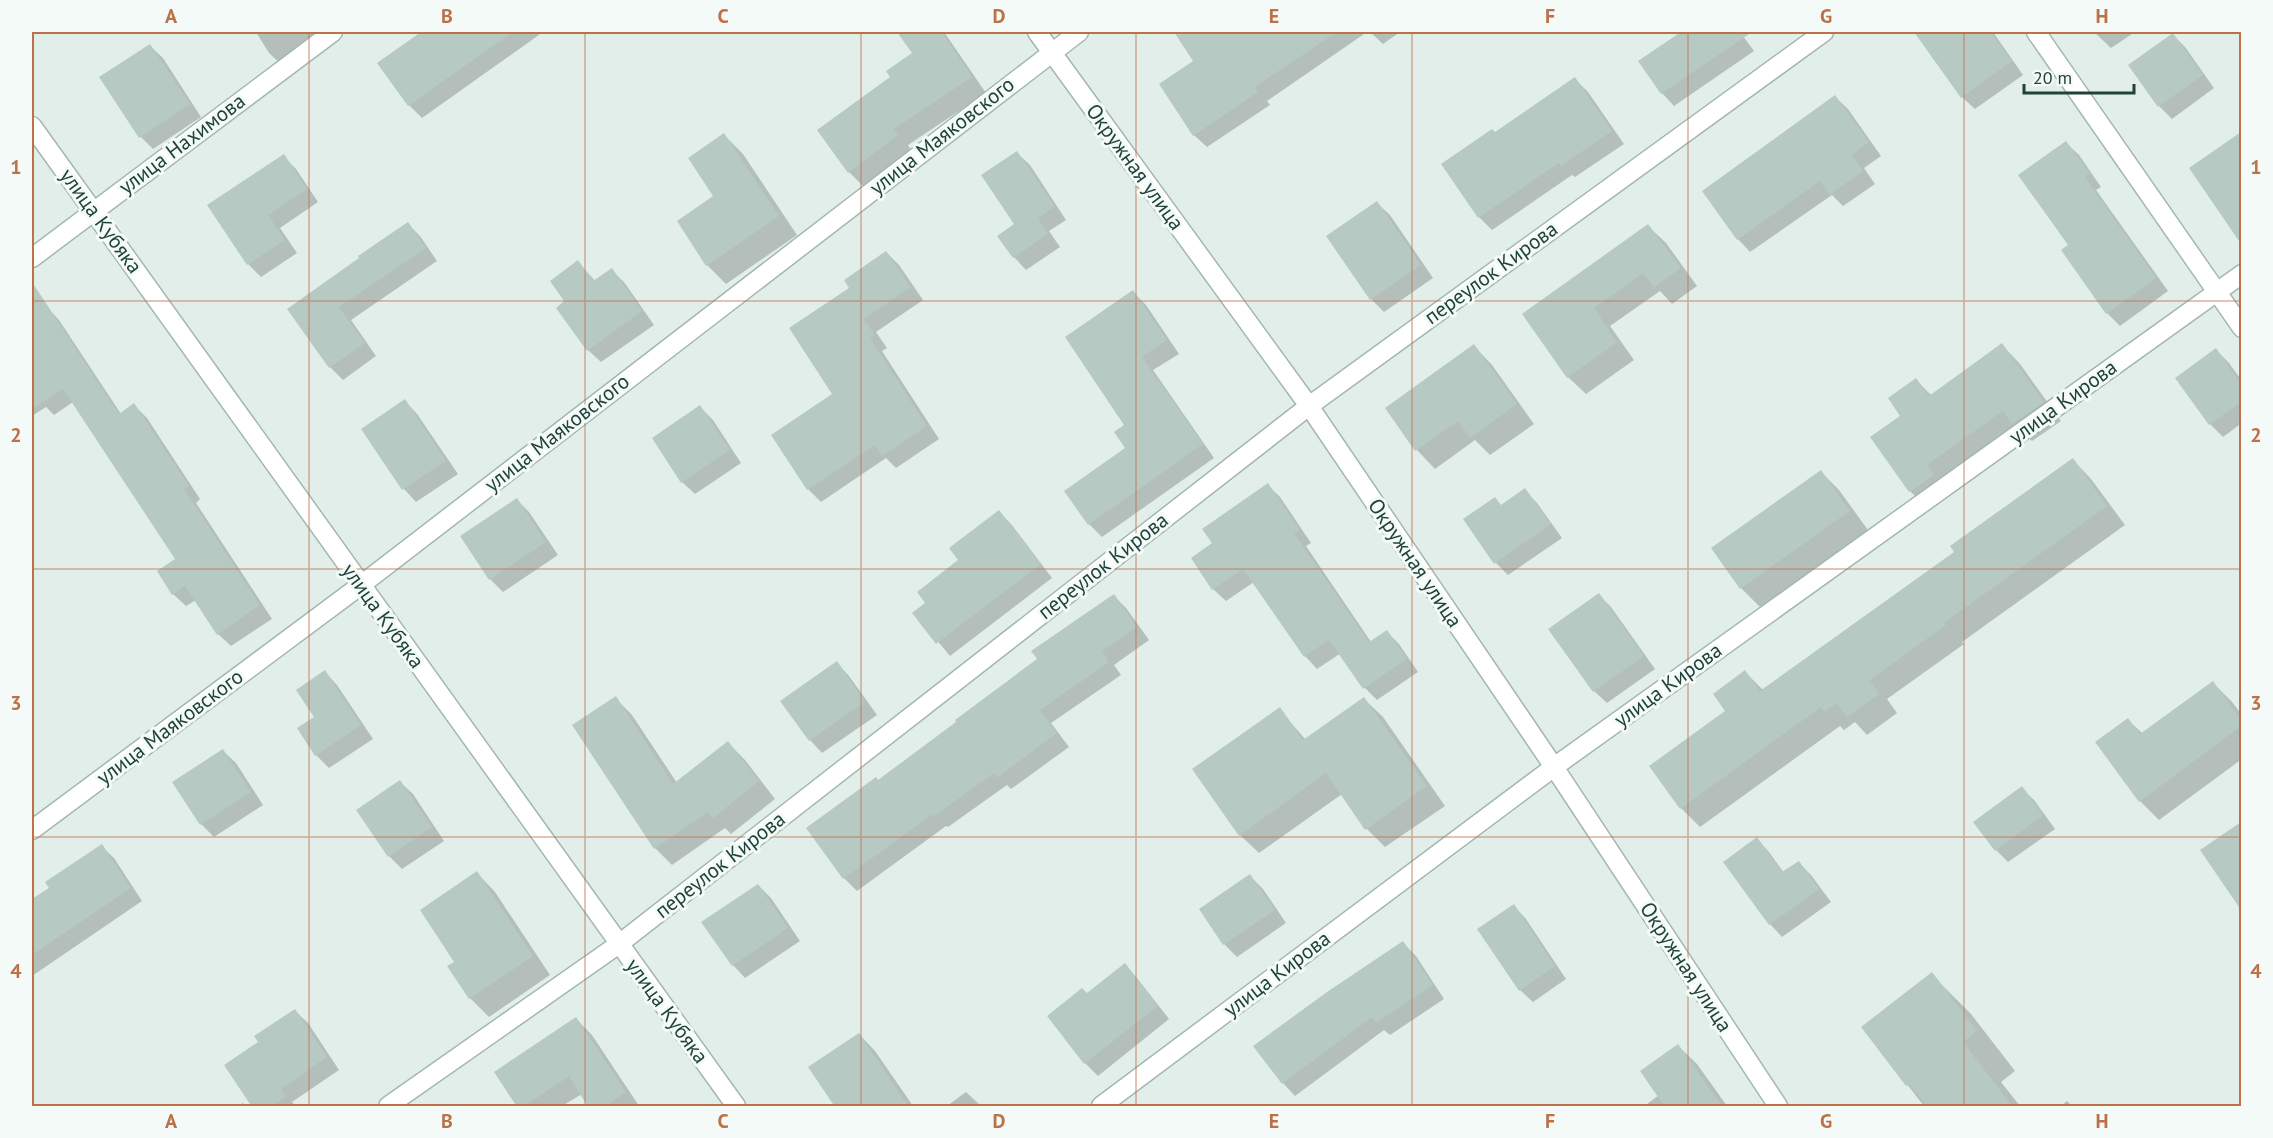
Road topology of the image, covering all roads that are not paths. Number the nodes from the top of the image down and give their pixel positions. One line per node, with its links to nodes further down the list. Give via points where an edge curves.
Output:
1 (333, 32): 8 (street, улица Нахимова)
2 (1036, 32): 6 (street, Окружная улица)
3 (1079, 32): 6 (street, улица Маяковского)
4 (1824, 32): 13 (street, переулок Кирова)
5 (2036, 32): 11 (street)
6 (1051, 51): 13 (street, Окружная улица); 14 (street, улица Маяковского)
7 (32, 126): 8 (street, улица Кубяка)
8 (94, 210): 9 (street, улица Нахимова); 14 (street, улица Кубяка)
9 (32, 258)
10 (2241, 274): 11 (street, улица Кирова)
11 (2216, 292): 12 (street); 15 (street, улица Кирова)
12 (2241, 328)
13 (1309, 406): 15 (street, Окружная улица); 17 (street, переулок Кирова)
14 (361, 585): 16 (street, улица Маяковского); 17 (street, улица Кубяка)
15 (1554, 767): 20 (street, улица Кирова); 21 (street, Окружная улица)
16 (32, 830)
17 (619, 944): 18 (street, переулок Кирова); 19 (street, улица Кубяка)
18 (388, 1107)
19 (736, 1107)
20 (1101, 1107)
21 (1778, 1107)

